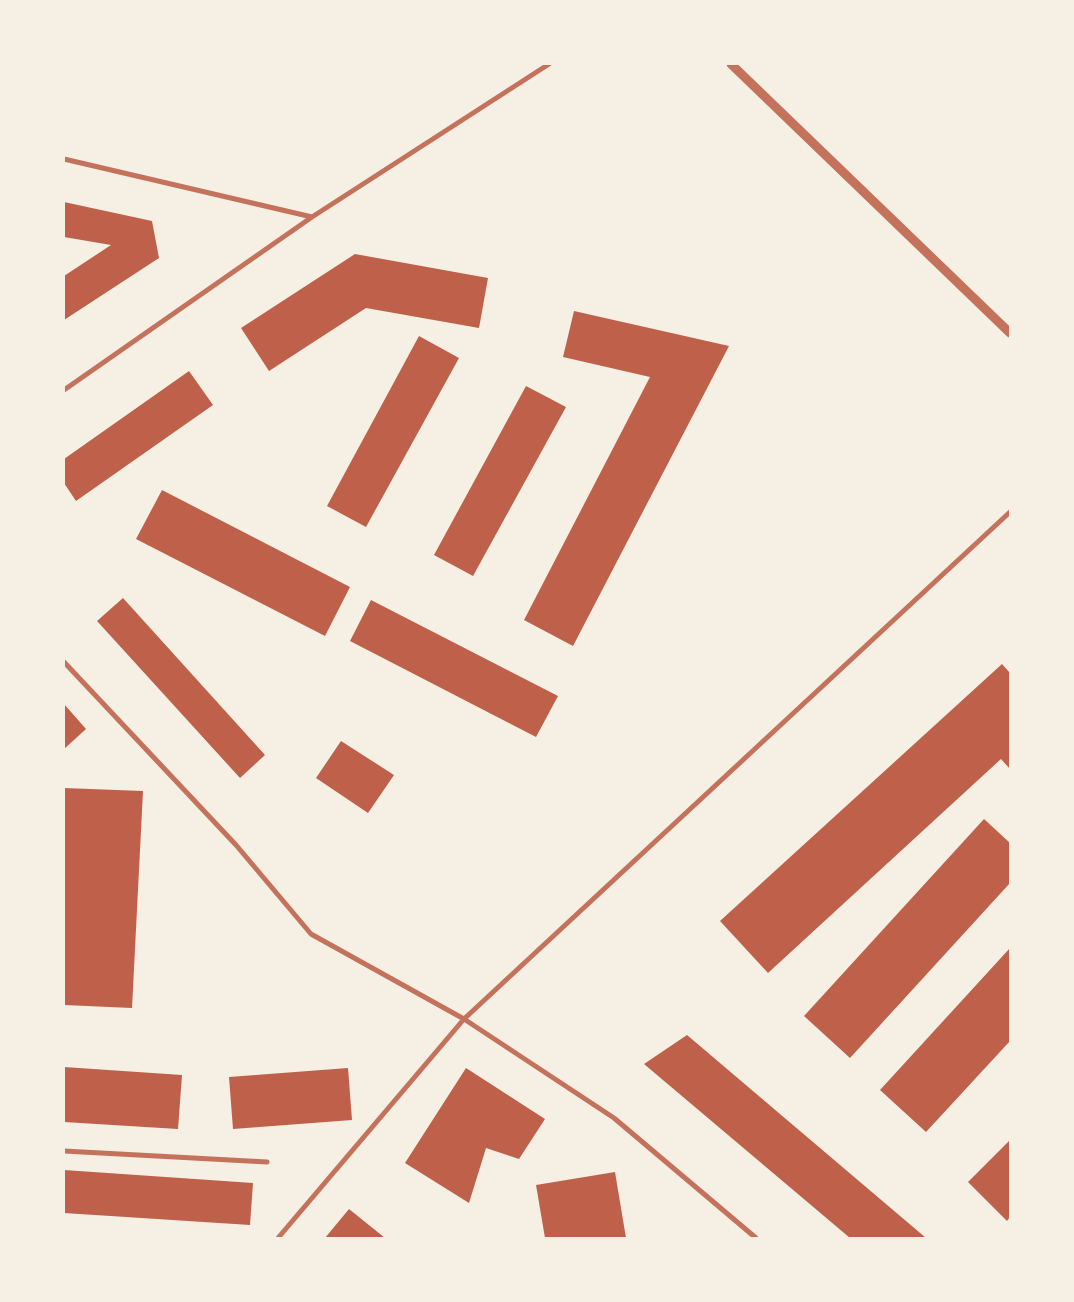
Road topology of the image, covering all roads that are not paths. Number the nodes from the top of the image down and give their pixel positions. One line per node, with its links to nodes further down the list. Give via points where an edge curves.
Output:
1 (549, 64): 4 (street)
2 (732, 64): 5 (street)
3 (64, 159): 4 (street)
4 (312, 217): 6 (street)
5 (1010, 333)
6 (64, 390)
7 (1010, 512): 9 (street)
8 (64, 662): 9 (street, via 236,846 310,934)
9 (464, 1019): 12 (street); 13 (street, via 614,1118)
10 (64, 1151): 11 (street)
11 (267, 1162)
12 (278, 1238)
13 (756, 1238)

